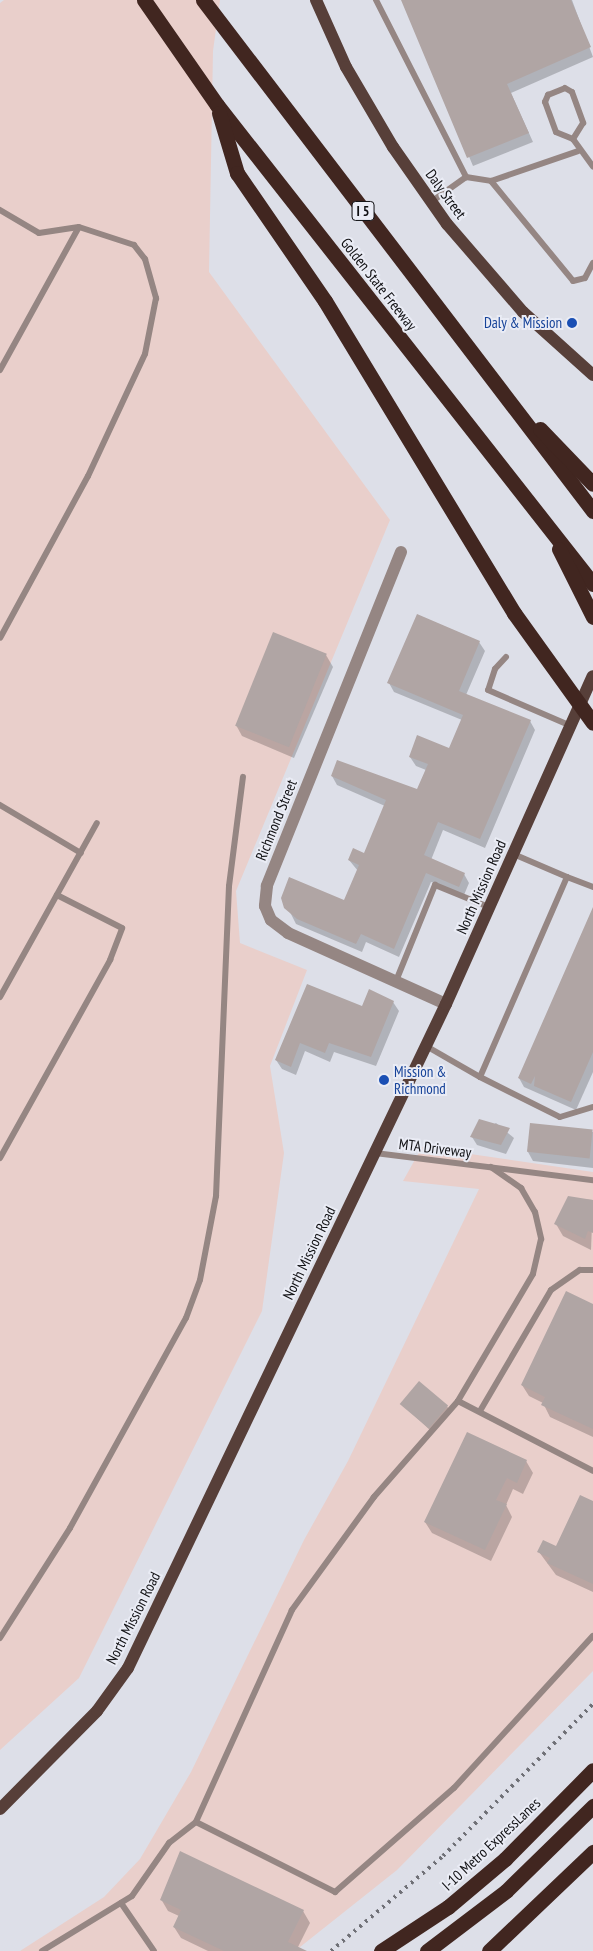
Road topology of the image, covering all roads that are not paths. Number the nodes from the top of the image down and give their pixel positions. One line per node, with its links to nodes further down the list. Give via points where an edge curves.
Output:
1 (144, 0): 5 (highway, Golden State Freeway)
2 (203, 0): 17 (highway, Golden State Freeway / I 5)
3 (316, 0): 11 (main road, Daly Street, via 351,75)
4 (376, 0): 9 (lane)
5 (216, 105): 20 (highway, Golden State Freeway); 27 (highway, via 237,173 325,301 514,613)
6 (573, 139): 6 (lane, via 583,123 572,92 565,88 548,95 544,102 556,132); 7 (lane)
7 (578, 151): 8 (lane); 10 (lane)
8 (593, 167)
9 (466, 177): 10 (lane); 11 (lane)
10 (491, 181): 14 (lane, via 573,280 585,278)
11 (431, 202): 15 (main road, Daly Street, via 523,312)
12 (0, 210): 13 (lane, via 39,233)
13 (79, 227): 16 (lane); 24 (lane, via 134,246 145,259 156,298 152,324 145,354 88,476)
14 (593, 263)
15 (591, 369)
16 (0, 370)
17 (488, 374): 18 (highway); 19 (highway, Golden State Freeway / I 5)
18 (593, 484)
19 (593, 511)
20 (550, 530): 22 (highway, Golden State Freeway); 23 (highway, via 582,602)
21 (401, 552): 39 (street, Richmond Street, via 267,886 265,906 271,920 288,933)
22 (591, 581)
23 (593, 617)
24 (0, 638)
25 (506, 657): 29 (lane, via 495,669 488,690)
26 (593, 676): 27 (main road, North Mission Road)
27 (581, 705): 28 (highway); 29 (main road, North Mission Road)
28 (593, 723)
29 (571, 726): 34 (main road, North Mission Road)
30 (243, 777): 54 (lane, via 229,886 216,1196 200,1280 186,1318 70,1528)
31 (0, 805): 33 (lane)
32 (97, 823): 33 (lane)
33 (80, 852): 37 (lane)
34 (513, 854): 35 (lane); 38 (main road, North Mission Road)
35 (567, 877): 36 (lane); 43 (lane)
36 (593, 887)
37 (57, 895): 40 (lane); 46 (lane, via 122,928 110,960)
38 (489, 907): 39 (lane, via 434,885); 41 (main road, North Mission Road)
39 (396, 981): 41 (street, Richmond Street)
40 (0, 997)
41 (446, 1004): 42 (main road, North Mission Road)
42 (426, 1046): 43 (lane); 45 (main road, North Mission Road)
43 (480, 1077): 44 (lane, via 560,1117)
44 (593, 1107)
45 (375, 1153): 47 (lane, MTA Driveway); 57 (main road, North Mission Road, via 128,1668 97,1711)
46 (0, 1158)
47 (491, 1167): 48 (lane, MTA Driveway); 50 (lane, via 514,1182 531,1204 540,1248 533,1274)
48 (593, 1180)
49 (593, 1270): 51 (lane, via 580,1270 551,1290)
50 (458, 1401): 51 (lane); 58 (lane, via 374,1497 292,1610)
51 (480, 1411): 52 (lane)
52 (593, 1471)
53 (593, 1636): 58 (lane, via 454,1788 335,1892)
54 (0, 1638)
55 (593, 1770): 63 (highway, I-10 Metro ExpressLanes, via 505,1859 448,1907)
56 (593, 1806): 64 (highway, via 506,1891)
57 (0, 1809)
58 (196, 1822): 60 (lane, via 169,1842 132,1896)
59 (593, 1852): 65 (highway)
60 (121, 1903): 61 (lane); 62 (lane)
61 (42, 1951)
62 (154, 1951)
63 (381, 1951)
64 (427, 1951)
65 (489, 1951)

